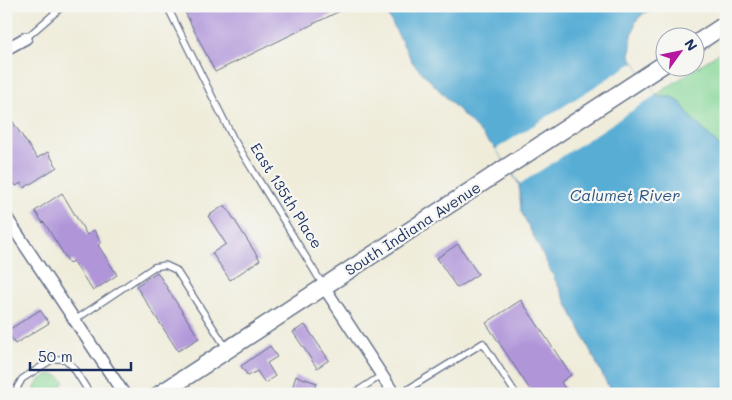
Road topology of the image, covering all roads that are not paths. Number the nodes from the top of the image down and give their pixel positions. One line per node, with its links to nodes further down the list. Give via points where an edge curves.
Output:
1 (64, 6): 4 (lane)
2 (167, 6): 9 (lane, East 135th Place, via 233,138)
3 (726, 24): 5 (main road)
4 (26, 38): 6 (street)
5 (704, 38)
6 (6, 49)
7 (654, 70): 9 (main road, South Indiana Avenue)
8 (6, 216): 10 (street)
9 (324, 287): 11 (main road, South Indiana Avenue); 12 (street, East 135th Place)
10 (75, 320): 11 (lane, via 154,267 165,265 176,270); 15 (street)
11 (228, 350): 16 (main road, South Indiana Avenue)
12 (382, 375): 17 (lane); 18 (street, East 135th Place)
13 (20, 394): 14 (lane, via 17,388 22,379 53,360 65,359)
14 (90, 394)
15 (124, 394)
16 (160, 394)
17 (353, 394)
18 (394, 394)
19 (400, 394): 20 (lane, via 483,343)
20 (516, 394)

